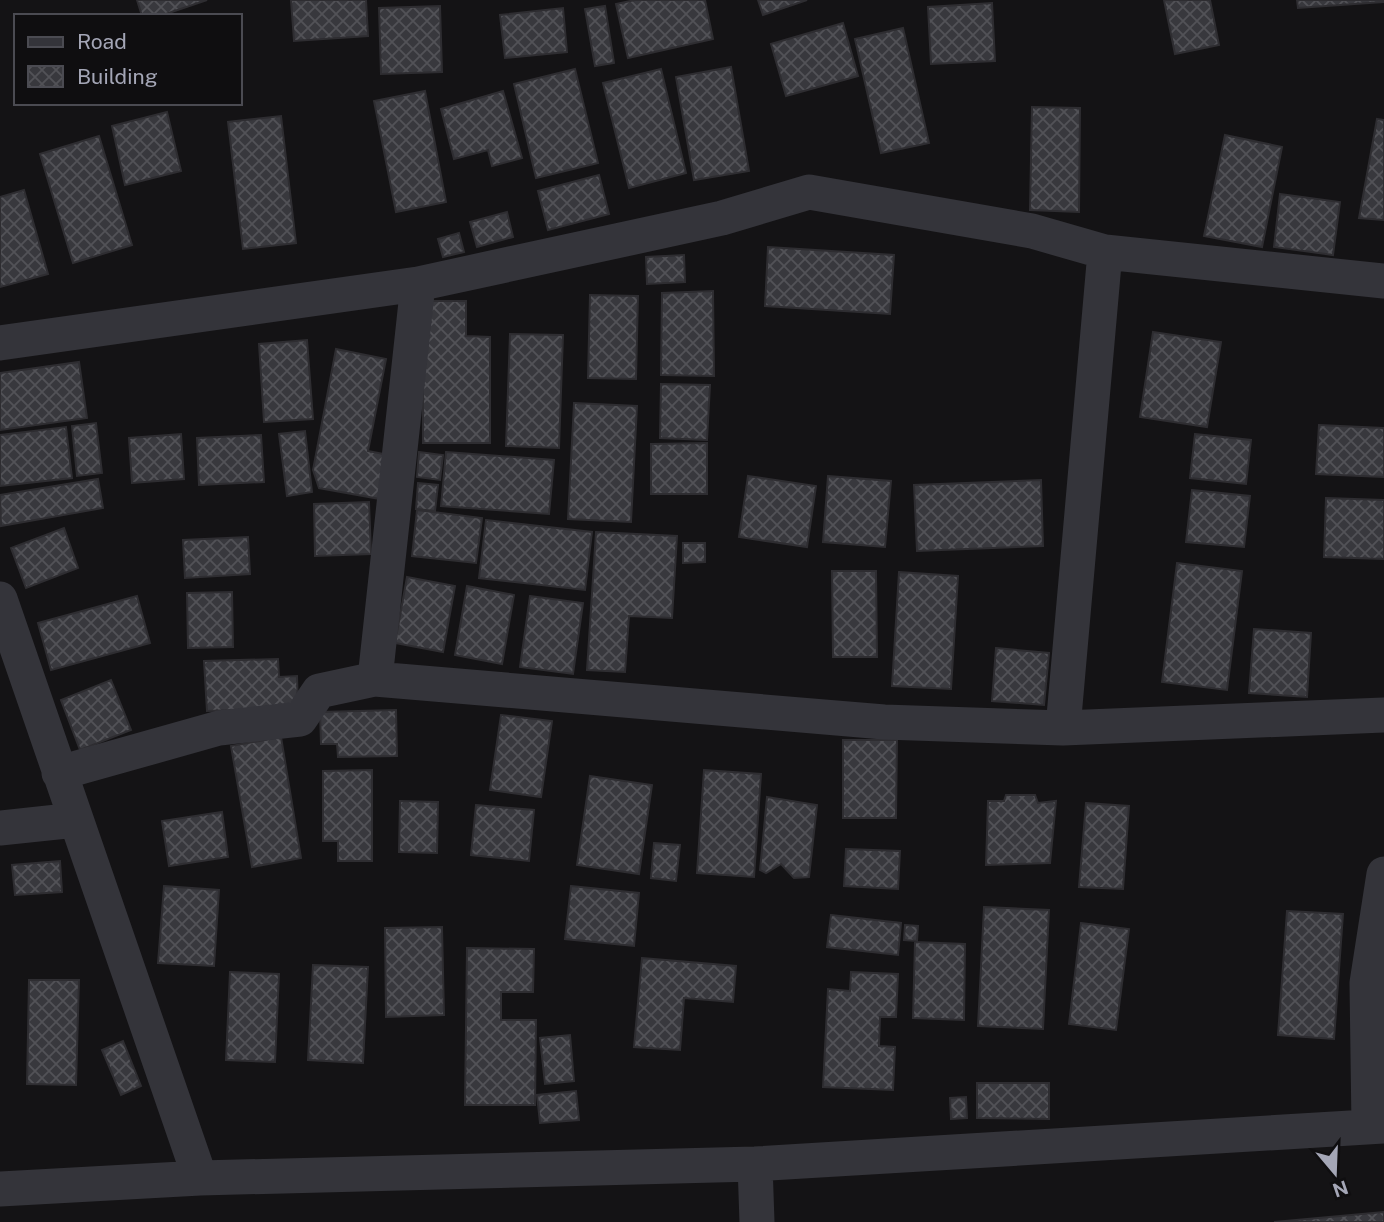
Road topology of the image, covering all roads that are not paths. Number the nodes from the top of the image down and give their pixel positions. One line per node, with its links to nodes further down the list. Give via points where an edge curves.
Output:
1 (1105, 252): 2 (street); 3 (street, via 1032,230 809,192 722,218); 8 (street)
2 (1384, 281)
3 (418, 284): 4 (street); 6 (street)
4 (0, 343)
5 (0, 599): 9 (street)
6 (375, 679): 8 (street, via 884,722); 9 (street, via 319,691 300,719 219,728)
7 (1384, 715): 8 (street)
8 (1063, 728)
9 (59, 773): 10 (street)
10 (76, 820): 11 (street); 15 (street)
11 (0, 828)
12 (1384, 874): 13 (street, via 1367,983)
13 (1376, 1126): 14 (street)
14 (755, 1164): 15 (street); 17 (street)
15 (200, 1178): 16 (street)
16 (0, 1189)
17 (757, 1222)

